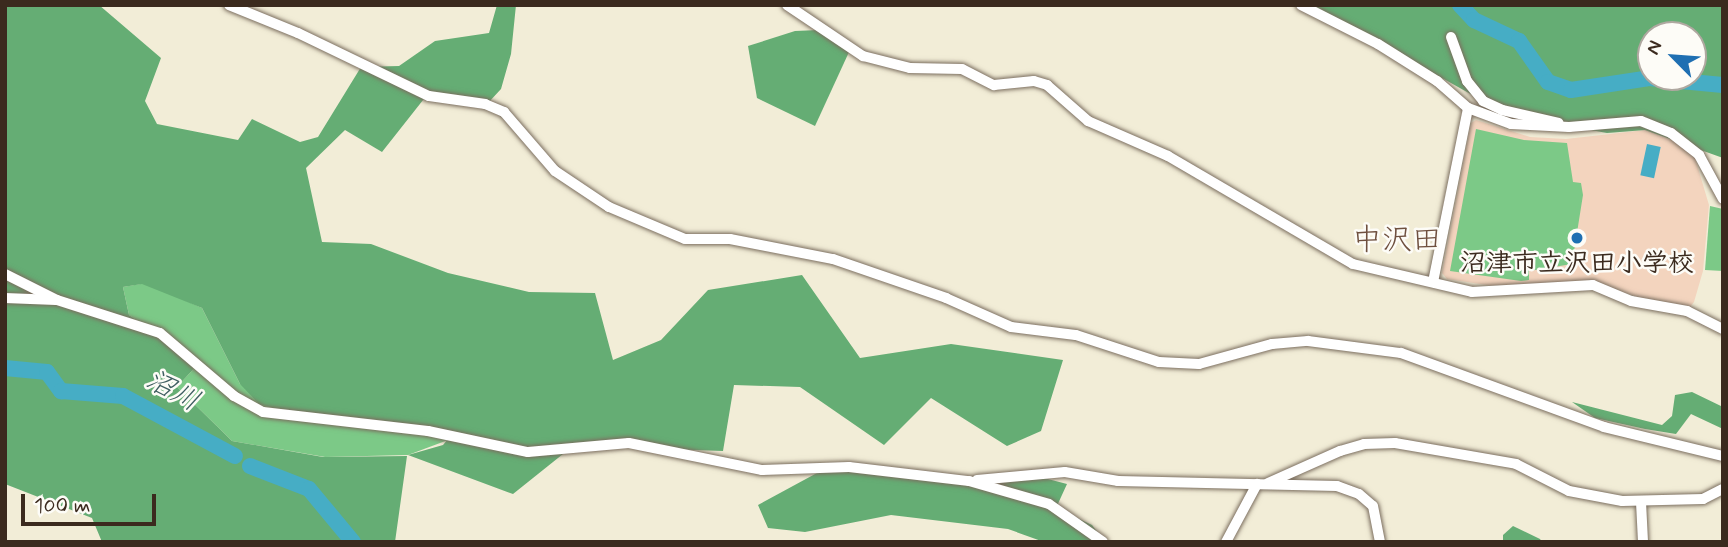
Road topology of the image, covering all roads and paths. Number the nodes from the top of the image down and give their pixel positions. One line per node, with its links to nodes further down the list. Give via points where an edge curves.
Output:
1 (229, 5): 13 (street, via 299,33 429,96 485,104 504,112 555,171 609,207 685,239 741,240 833,259 879,272 1011,327 1076,335 1159,362 1199,364 1272,344 1308,341 1401,352 1604,427)
2 (787, 5): 9 (street, via 863,55 910,68 962,69 994,85 1034,81 1047,85 1088,121 1168,156 1353,264)
3 (1301, 5): 5 (street, via 1378,44 1437,81)
4 (1451, 37): 6 (street, via 1467,81 1483,101)
5 (1468, 108): 6 (street, via 1511,124); 9 (street)
6 (1569, 127): 7 (street, via 1641,121 1671,133 1699,155)
7 (1723, 199)
8 (5, 274): 11 (street)
9 (1433, 282): 12 (street, via 1472,292 1593,285 1631,301 1687,311)
10 (5, 298): 11 (street)
11 (57, 300): 14 (street, via 160,333 234,397 263,412 428,431 528,452 629,443 762,470 849,467)
12 (1723, 330)
13 (1723, 456)
14 (969, 481): 15 (street, via 1065,472 1118,481); 18 (street, via 1049,504)
15 (1262, 484): 17 (street, via 1340,451 1363,444 1395,443 1516,464 1569,491); 19 (street); 20 (street, via 1337,486 1359,494 1373,506)
16 (1723, 489): 17 (street, via 1703,499)
17 (1641, 502): 21 (street)
18 (1103, 542)
19 (1226, 542)
20 (1380, 542)
21 (1643, 542)

